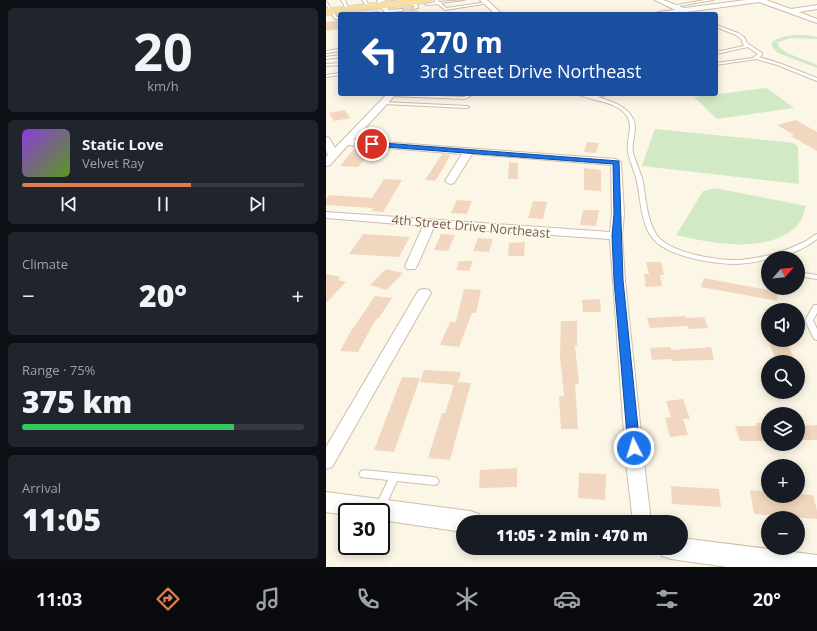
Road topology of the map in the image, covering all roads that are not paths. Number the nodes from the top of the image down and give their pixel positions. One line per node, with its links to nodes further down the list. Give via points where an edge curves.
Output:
1 (343, 0): 16 (lane)
2 (461, 0): 7 (lane)
3 (474, 0): 11 (lane)
4 (658, 0): 12 (street)
5 (709, 0): 12 (lane); 13 (lane)
6 (760, 0): 13 (street); 17 (street)
7 (438, 1): 9 (lane); 11 (lane, via 445,9)
8 (326, 2): 21 (lane)
9 (427, 2): 10 (main road)
10 (413, 3): 15 (main road)
11 (483, 3): 19 (street)
12 (673, 6): 20 (street)
13 (716, 6): 20 (street)
14 (817, 7): 17 (street)
15 (385, 8): 16 (main road)
16 (348, 10): 18 (main road)
17 (791, 11): 22 (street)
18 (340, 12)
19 (496, 12)
20 (685, 12)
21 (333, 14)
22 (817, 21)
23 (718, 27): 24 (lane, via 737,34 743,38)
24 (745, 44): 27 (lane, via 746,47); 30 (lane, via 761,54)
25 (338, 50): 26 (lane)
26 (326, 52)
27 (718, 53)
28 (338, 56): 29 (lane)
29 (326, 58)
30 (756, 58): 32 (lane); 36 (lane)
31 (338, 64): 33 (lane)
32 (718, 64)
33 (326, 65)
34 (338, 74): 35 (lane)
35 (326, 76)
36 (817, 80)
37 (389, 96): 43 (street)
38 (428, 96): 39 (lane)
39 (468, 96)
40 (589, 96): 42 (lane)
41 (598, 96): 42 (lane)
42 (593, 97): 55 (lane, via 618,107 628,114 633,123 629,147 639,174 649,228 654,237 664,245 692,257 717,261)
43 (384, 103): 44 (lane); 46 (street)
44 (468, 107)
45 (326, 140): 48 (street)
46 (345, 142): 47 (street); 48 (street)
47 (469, 151): 50 (street); 53 (street, via 616,162)
48 (333, 154): 49 (street)
49 (326, 163)
50 (450, 181)
51 (326, 215): 52 (street, 4th Street Drive Northeast)
52 (430, 223): 53 (street, 4th Street Drive Northeast); 56 (street)
53 (616, 236): 70 (street)
54 (817, 236): 55 (lane, via 799,247)
55 (759, 260)
56 (411, 266)
57 (805, 275): 58 (lane)
58 (817, 277)
59 (424, 293): 62 (street)
60 (817, 307): 61 (lane, via 809,320)
61 (817, 337)
62 (326, 462)
63 (364, 474): 64 (lane)
64 (394, 477): 65 (lane); 67 (lane)
65 (434, 481)
66 (326, 502): 68 (street)
67 (382, 503)
68 (338, 504)
69 (390, 511): 71 (street)
70 (641, 515)
71 (456, 520)
72 (688, 550): 73 (street)
73 (817, 567)

